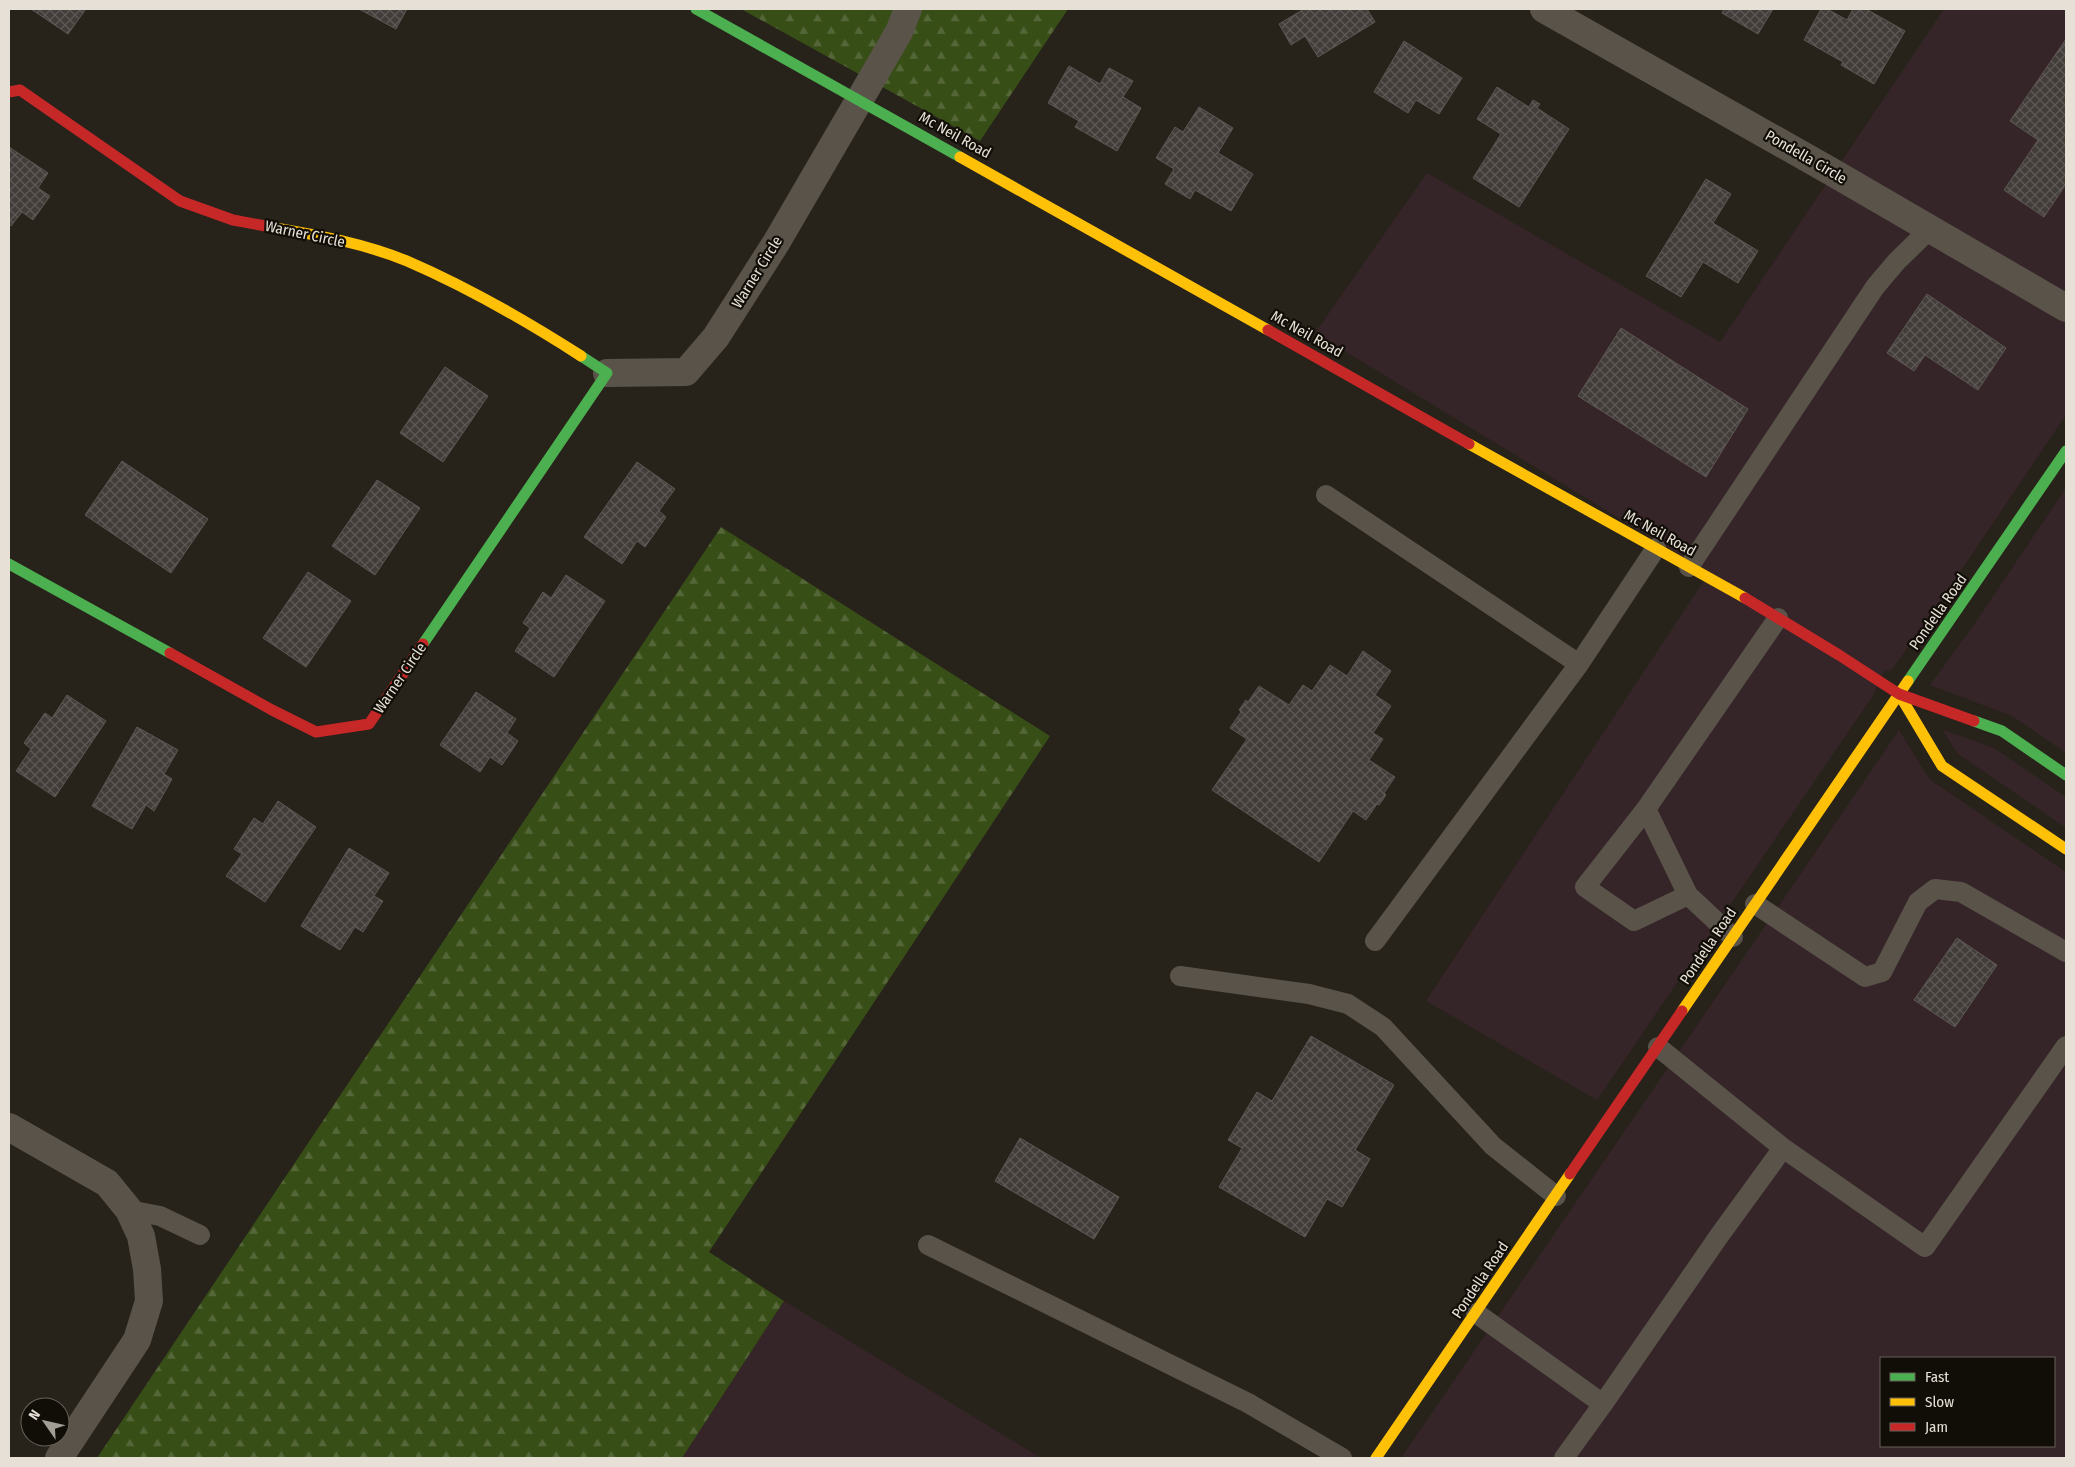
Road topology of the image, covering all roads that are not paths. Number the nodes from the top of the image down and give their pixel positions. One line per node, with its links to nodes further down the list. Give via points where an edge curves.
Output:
1 (696, 9): 5 (street, Mc Neil Road)
2 (908, 9): 5 (street, Warner Circle, via 899,32)
3 (1544, 9): 6 (street, Pondella Circle)
4 (9, 92): 8 (street, Warner Circle, via 20,90 180,201 233,220 332,238 406,261 495,305)
5 (859, 98): 8 (street, Warner Circle, via 776,243 716,337 686,372); 11 (street, Mc Neil Road)
6 (1930, 229): 7 (street, Pondella Circle); 13 (lane, via 1875,287)
7 (2066, 308)
8 (607, 373): 12 (street, Warner Circle, via 369,724 316,732)
9 (2066, 451): 16 (street, Pondella Road)
10 (1326, 495): 15 (lane)
11 (1656, 548): 13 (street, Mc Neil Road); 15 (lane)
12 (9, 564)
13 (1689, 567): 14 (street, Mc Neil Road)
14 (1778, 618): 16 (street, Mc Neil Road); 18 (lane)
15 (1579, 664): 23 (lane)
16 (1899, 694): 17 (street, via 2002,731); 19 (street, via 1942,766); 21 (street, Pondella Road)
17 (2066, 775)
18 (1646, 808): 20 (lane); 20 (lane, via 1585,887 1634,921)
19 (2066, 849)
20 (1688, 895): 22 (lane)
21 (1755, 904): 22 (street, Pondella Road); 24 (lane, via 1865,977 1882,972 1918,902 1935,889 1961,892)
22 (1733, 937): 27 (street, Pondella Road)
23 (1375, 942)
24 (2066, 952)
25 (1180, 976): 30 (lane, via 1309,994 1348,1004 1383,1027 1493,1146)
26 (2066, 1046): 29 (lane, via 1925,1247)
27 (1658, 1047): 29 (lane); 30 (street, Pondella Road)
28 (9, 1127): 31 (street, via 107,1183)
29 (1783, 1148): 35 (lane)
30 (1556, 1196): 34 (street, Pondella Road)
31 (129, 1210): 32 (lane, via 160,1216); 36 (street, via 141,1236 149,1301 137,1340)
32 (200, 1235)
33 (928, 1244): 37 (lane, via 1248,1403)
34 (1476, 1313): 35 (lane); 38 (street, Pondella Road)
35 (1603, 1404): 39 (lane)
36 (60, 1458)
37 (1342, 1458)
38 (1376, 1458)
39 (1564, 1458)

